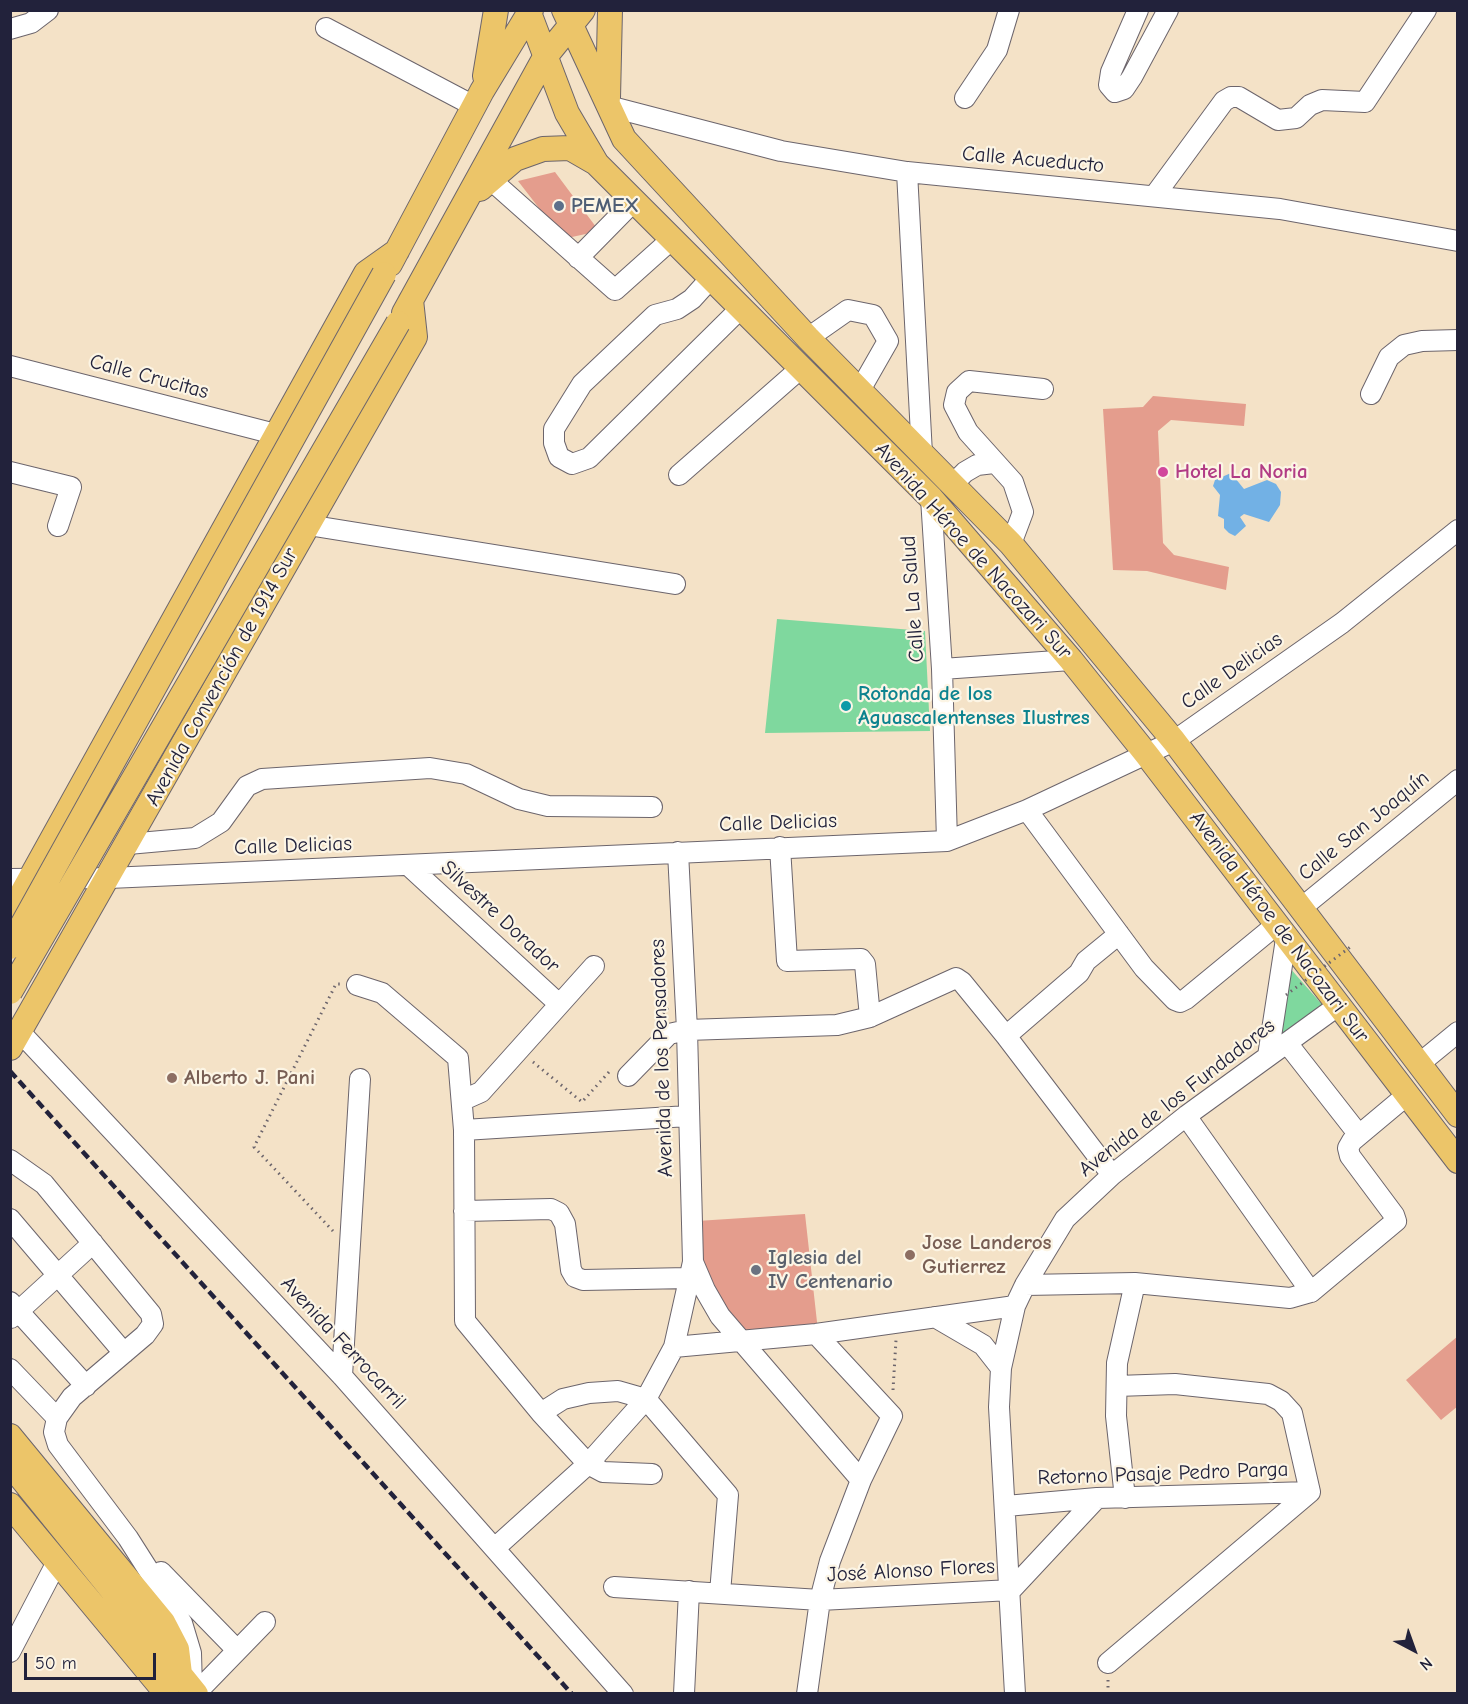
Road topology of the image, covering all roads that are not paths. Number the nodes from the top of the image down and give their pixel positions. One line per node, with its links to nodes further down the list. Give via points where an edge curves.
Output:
1 (48, 10): 11 (street, via 31,23)
2 (496, 10): 14 (main road)
3 (610, 10): 15 (main road)
4 (1009, 10): 13 (street, via 997,50)
5 (1138, 10): 6 (street, via 1111,72 1109,85 1115,92 1124,89 1132,77)
6 (1167, 10)
7 (1426, 10): 19 (street, via 1365,102 1322,100 1296,118 1278,120 1239,97 1231,97 1224,101)
8 (530, 11): 12 (main road, Avenida Héroe de Nacozari Sur); 14 (main road)
9 (572, 15): 12 (main road); 15 (main road, Avenida Héroe de Nacozari Sur)
10 (326, 28): 14 (street)
11 (10, 29)
12 (545, 57): 16 (main road, Avenida Héroe de Nacozari Sur, via 567,113); 18 (main road)
13 (966, 98)
14 (478, 99): 23 (main road)
15 (608, 106): 17 (street, Calle Acueducto, via 781,151); 28 (main road, Avenida Héroe de Nacozari Sur, via 624,139)
16 (597, 164): 18 (main road, Avenida Convención de 1914 Sur, via 570,148 543,149 515,159); 20 (main road, Avenida Héroe de Nacozari Sur)
17 (907, 172): 19 (street, Calle Acueducto); 36 (street)
18 (487, 176): 24 (street); 26 (main road, Avenida Convención de 1914 Sur, via 465,203)
19 (1155, 195): 22 (street, Calle Acueducto, via 1280,209)
20 (634, 201): 21 (main road, Avenida Héroe de Nacozari Sur); 24 (street)
21 (672, 239): 24 (street, via 615,290); 25 (main road, Avenida Héroe de Nacozari Sur)
22 (1458, 241)
23 (397, 251): 35 (main road, via 366,273); 66 (main road, bridge)
24 (578, 258)
25 (711, 278): 27 (main road, Avenida Héroe de Nacozari Sur); 27 (street, via 692,299 655,315 582,384 554,429 559,458 572,464 590,458)
26 (411, 300): 42 (main road, Avenida Convención de 1914 Sur, via 415,337); 70 (main road, Avenida Convención de 1914 Sur, bridge)
27 (741, 308): 31 (main road, Avenida Héroe de Nacozari Sur)
28 (808, 338): 33 (main road, Avenida Héroe de Nacozari Sur); 33 (street, via 848,310 873,315 888,341)
29 (1458, 340): 34 (street, via 1404,345 1389,357)
30 (11, 366): 35 (street, Calle Crucitas)
31 (801, 368): 39 (street); 41 (main road, Avenida Héroe de Nacozari Sur)
32 (1043, 389): 37 (street, via 969,381 957,392 954,405 958,416)
33 (860, 390): 36 (main road, Avenida Héroe de Nacozari Sur)
34 (1371, 394)
35 (275, 434): 59 (main road)
36 (922, 454): 40 (main road, Avenida Héroe de Nacozari Sur)
37 (994, 463): 40 (street, via 977,465); 45 (street, via 1013,482 1023,512)
38 (10, 472): 43 (street, via 71,487)
39 (679, 476)
40 (952, 484): 45 (main road, Avenida Héroe de Nacozari Sur)
41 (931, 498): 47 (main road, Avenida Héroe de Nacozari Sur); 48 (street, Calle La Salud)
42 (308, 525): 46 (street); 55 (main road, Avenida Convención de 1914 Sur)
43 (58, 526)
44 (1458, 530): 49 (street, Calle Delicias, via 1342,623)
45 (1011, 544): 49 (main road, Avenida Héroe de Nacozari Sur)
46 (675, 584)
47 (1071, 660): 48 (street); 50 (main road, Avenida Héroe de Nacozari Sur)
48 (942, 669): 54 (street, Calle La Salud)
49 (1174, 741): 50 (street, Calle Delicias); 61 (main road, Avenida Héroe de Nacozari Sur)
50 (1147, 755): 53 (street, Calle Delicias); 64 (main road, Avenida Héroe de Nacozari Sur)
51 (1458, 780): 61 (street, Calle San Joaquín)
52 (652, 807): 55 (street, via 548,806 519,799 466,774 429,768 262,779 247,786 221,822 195,838)
53 (1027, 810): 54 (street, Calle Delicias); 65 (street)
54 (947, 841): 56 (street, Calle Delicias)
55 (128, 844): 60 (main road, Avenida Convención de 1914 Sur)
56 (780, 847): 57 (street, Calle Delicias); 73 (street, via 787,961 861,959 865,964)
57 (678, 852): 58 (street, Calle Delicias); 74 (street, Avenida de los Pensadores)
58 (409, 866): 60 (street, Calle Delicias); 71 (street, Silvestre Dorador)
59 (21, 878): 60 (street, Calle Delicias); 62 (main road)
60 (109, 878): 67 (main road, Avenida Convención de 1914 Sur)
61 (1300, 909): 80 (main road, Avenida Héroe de Nacozari Sur)
62 (10, 915)
63 (10, 921): 67 (main road, via 16,934 36,952 48,954)
64 (1281, 932): 65 (street, via 1180,1002 1144,968); 72 (main road, Avenida Héroe de Nacozari Sur); 79 (street)
65 (1119, 934): 76 (street)
66 (10, 947)
67 (70, 948): 77 (main road, Avenida Convención de 1914 Sur)
68 (594, 966): 71 (street, Silvestre Dorador)
69 (357, 985): 84 (street, via 382,993 458,1058)
70 (10, 992)
71 (559, 1005): 84 (street, Silvestre Dorador, via 481,1092)
72 (1339, 1005): 78 (street, Avenida de los Fundadores); 83 (main road, Avenida Héroe de Nacozari Sur)
73 (870, 1017): 74 (street, via 837,1025); 76 (street, via 956,978)
74 (687, 1030): 81 (street, via 669,1034); 86 (street, Avenida de los Pensadores)
75 (1458, 1032): 80 (street)
76 (1006, 1036): 92 (street)
77 (15, 1040): 110 (street, Avenida Ferrocarril)
78 (1287, 1043): 79 (street, Avenida de los Fundadores); 89 (street)
79 (1268, 1056): 87 (street, Avenida de los Fundadores)
80 (1419, 1064): 85 (main road, Avenida Héroe de Nacozari Sur)
81 (620, 1072)
82 (360, 1079): 110 (street)
83 (1407, 1095): 89 (street); 90 (main road, Avenida Héroe de Nacozari Sur)
84 (463, 1100): 88 (street)
85 (1458, 1115)
86 (688, 1116): 88 (street); 96 (street, Avenida de los Pensadores)
87 (1186, 1116): 92 (street, Avenida de los Fundadores); 100 (street)
88 (464, 1130): 93 (street)
89 (1359, 1135): 100 (street, via 1348,1148 1350,1156 1396,1221)
90 (1458, 1161)
91 (12, 1164): 95 (street, via 44,1184)
92 (1112, 1175): 99 (street, Avenida de los Fundadores, via 1065,1220)
93 (464, 1211): 96 (street, via 551,1209 559,1213 565,1224 571,1270 583,1280); 114 (street, via 465,1321)
94 (10, 1219): 97 (street)
95 (93, 1244): 97 (street); 107 (street, via 151,1314 153,1323 145,1335)
96 (691, 1270): 105 (street, Avenida de los Pensadores, via 720,1316); 106 (street, Avenida de los Pensadores)
97 (57, 1276): 102 (street); 107 (street)
98 (1135, 1283): 99 (street); 100 (street, via 1290,1298); 112 (street, via 1117,1363)
99 (1025, 1285): 101 (street, Avenida de los Fundadores)
100 (1311, 1292)
101 (1015, 1306): 103 (street); 108 (street, Avenida de los Fundadores)
102 (13, 1310): 111 (street)
103 (934, 1317): 104 (street); 108 (street, via 983,1346)
104 (816, 1334): 105 (street); 120 (street, via 892,1416)
105 (743, 1341): 106 (street); 120 (street, Avenida de los Pensadores)
106 (674, 1347): 113 (street, Avenida de los Pensadores)
107 (124, 1353): 111 (street)
108 (1001, 1368): 125 (street, Avenida de los Fundadores, via 999,1407)
109 (10, 1369): 115 (street)
110 (342, 1376): 127 (street, Avenida Ferrocarril)
111 (86, 1386): 115 (street)
112 (1117, 1386): 121 (street, Retorno Pasaje Pedro Parga, via 1174,1384 1268,1394 1281,1401 1292,1413); 123 (street, via 1116,1416)
113 (646, 1399): 114 (street, via 618,1391 589,1393 563,1399); 118 (street, Avenida de los Pensadores); 132 (street, via 728,1495)
114 (541, 1413): 118 (street)
115 (57, 1418): 126 (street, via 54,1432 58,1445)
116 (10, 1436): 138 (main road, via 163,1622)
117 (10, 1464): 138 (main road)
118 (588, 1464): 119 (street, via 603,1472); 127 (street, Avenida de los Pensadores)
119 (652, 1474)
120 (861, 1480): 133 (street, via 830,1561)
121 (1310, 1492): 123 (street, Retorno Pasaje Pedro Parga); 137 (street)
122 (1097, 1498): 123 (street, Retorno Pasaje Pedro Parga); 125 (street, Retorno Pasaje Pedro Parga); 130 (street, José Alonso Flores)
123 (1125, 1498)
124 (10, 1505): 128 (main road)
125 (1006, 1506): 130 (street, Avenida de los Fundadores)
126 (128, 1538): 135 (street); 138 (street, via 182,1623 191,1653)
127 (496, 1547): 140 (street, Avenida Ferrocarril)
128 (57, 1562): 136 (street); 139 (main road)
129 (614, 1587): 131 (street, José Alonso Flores)
130 (1011, 1590): 133 (street, José Alonso Flores); 143 (street, Avenida de los Fundadores)
131 (689, 1591): 132 (street, José Alonso Flores); 141 (street)
132 (720, 1593): 133 (street, José Alonso Flores)
133 (820, 1600): 142 (street)
134 (265, 1622): 135 (street)
135 (237, 1650): 138 (street)
136 (10, 1652)
137 (1108, 1663)
138 (189, 1685)
139 (167, 1694)
140 (622, 1694)
141 (684, 1694)
142 (807, 1694)
143 (1015, 1694)

